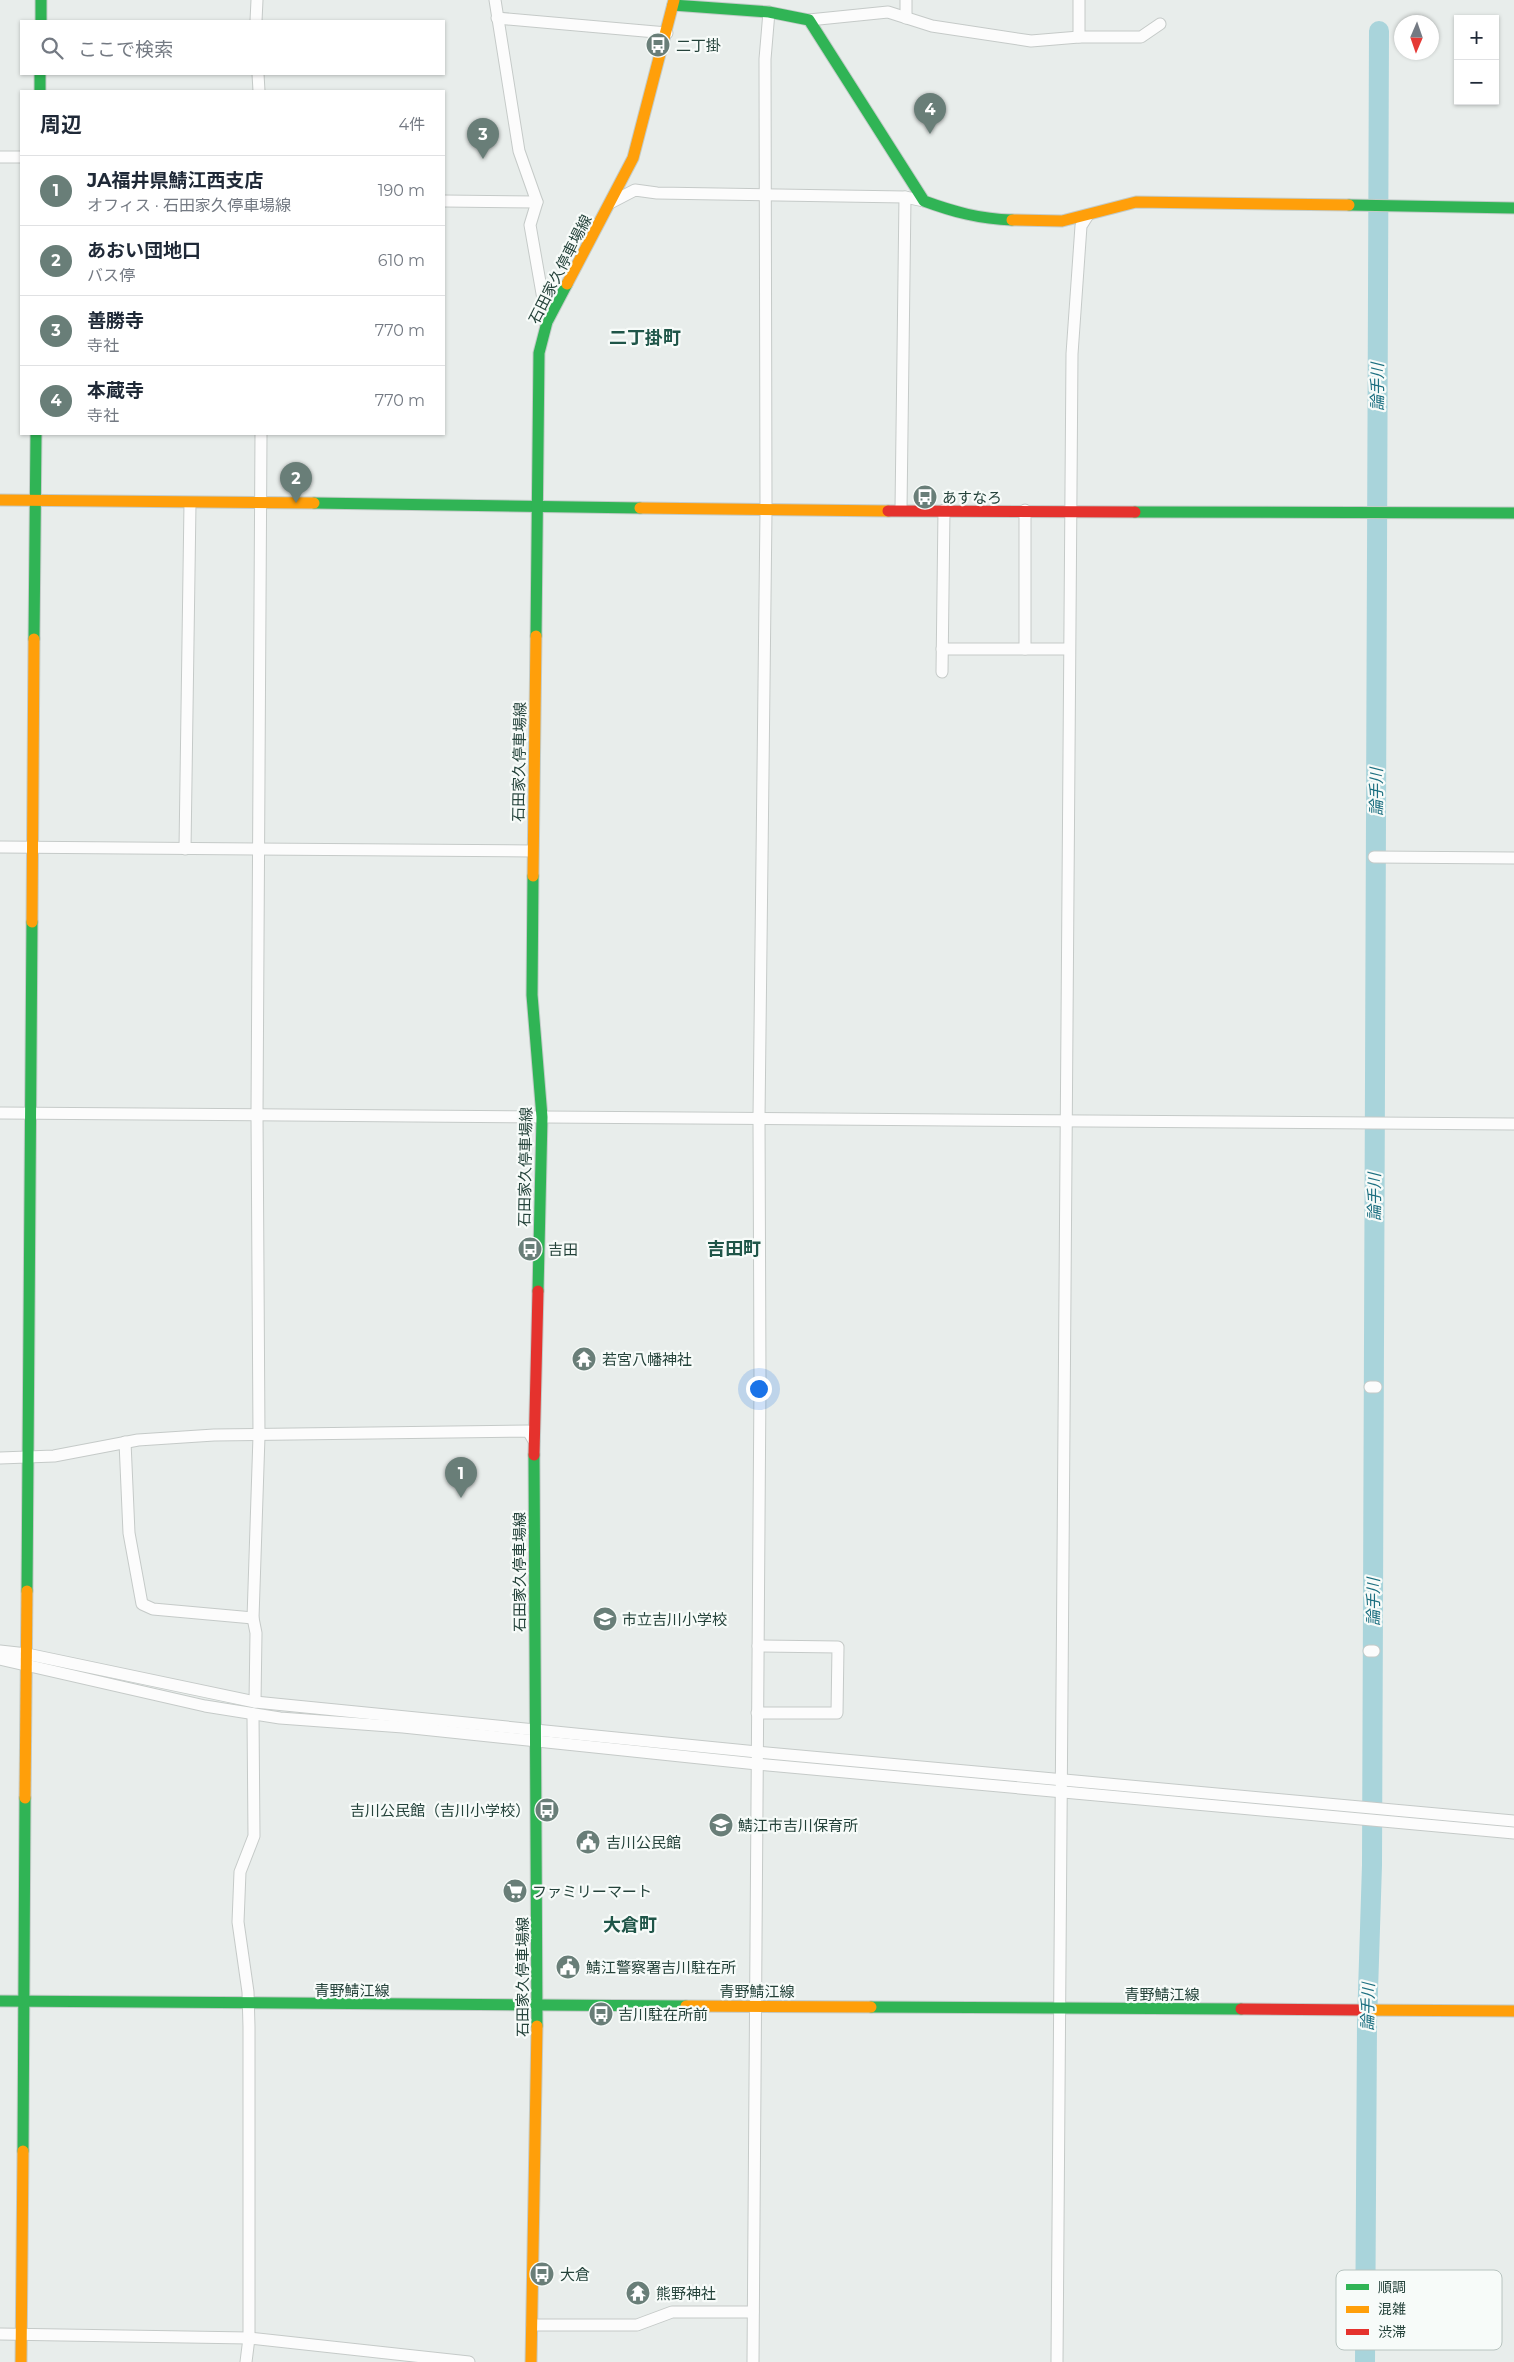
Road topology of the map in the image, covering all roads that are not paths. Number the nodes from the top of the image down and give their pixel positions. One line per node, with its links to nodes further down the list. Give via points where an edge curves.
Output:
1 (40, 0): 11 (street)
2 (256, 0): 12 (street)
3 (496, 0): 9 (street)
4 (906, 0): 10 (street)
5 (1079, 0): 16 (street)
6 (671, 2): 7 (street); 15 (street, 石田家久停車場線)
7 (756, 6): 8 (street)
8 (769, 12): 13 (street); 23 (street, via 765,59)
9 (497, 18): 15 (street); 27 (street, via 519,151)
10 (906, 18): 13 (street, via 888,12); 16 (street, via 932,26 1030,41)
11 (41, 20)
12 (256, 20)
13 (810, 20): 26 (street)
14 (1160, 24): 16 (street, via 1141,37)
15 (667, 33): 28 (street, 石田家久停車場線, via 633,158)
16 (1079, 37)
17 (40, 75): 19 (street)
18 (258, 75): 20 (street)
19 (40, 90)
20 (259, 90)
21 (0, 157): 22 (street)
22 (20, 157)
23 (764, 194): 24 (street); 28 (street, via 635,190); 43 (street)
24 (905, 197): 26 (street); 39 (street)
25 (445, 201): 27 (street)
26 (924, 201): 30 (street, via 954,213 987,219 1062,221)
27 (537, 202): 31 (street, via 530,225)
28 (610, 203): 31 (street, 石田家久停車場線)
29 (1514, 208): 30 (street, via 1136,202)
30 (1088, 215): 42 (street, via 1081,226 1072,354)
31 (547, 322): 38 (street, 石田家久停車場線, via 539,353)
32 (36, 435): 35 (street)
33 (261, 435): 37 (street)
34 (0, 500): 35 (street)
35 (35, 500): 36 (street); 50 (street)
36 (190, 503): 37 (street); 51 (street)
37 (261, 504): 38 (street); 52 (street)
38 (537, 505): 43 (street); 53 (street, 石田家久停車場線)
39 (901, 510): 40 (street); 43 (street)
40 (944, 510): 41 (street); 45 (street)
41 (1025, 510): 42 (street); 46 (street)
42 (1070, 510): 44 (street); 47 (street)
43 (766, 511): 60 (street)
44 (1514, 512)
45 (942, 649): 46 (street); 48 (street)
46 (1026, 649): 47 (street)
47 (1069, 649): 61 (street)
48 (942, 672)
49 (0, 847): 50 (street)
50 (34, 847): 51 (street); 57 (street)
51 (185, 848): 52 (street)
52 (258, 848): 53 (street); 58 (street)
53 (532, 851): 59 (street, 石田家久停車場線, via 532,995)
54 (1376, 857): 55 (street)
55 (1514, 858)
56 (0, 1113): 57 (street)
57 (31, 1113): 58 (street); 67 (street)
58 (257, 1114): 59 (street); 63 (street)
59 (542, 1117): 60 (street); 65 (street, 石田家久停車場線)
60 (759, 1118): 61 (street); 69 (street)
61 (1066, 1120): 62 (street); 80 (street)
62 (1514, 1124)
63 (258, 1436): 64 (street, via 214,1435); 65 (street, via 528,1431); 68 (street)
64 (125, 1442): 67 (street); 68 (street, via 129,1533 142,1604 153,1608)
65 (534, 1442): 76 (street, 石田家久停車場線)
66 (0, 1458): 67 (street)
67 (28, 1458): 72 (street)
68 (253, 1618): 73 (street, via 256,1633)
69 (758, 1646): 74 (street); 74 (street, via 838,1647 837,1713)
70 (0, 1651): 72 (street)
71 (0, 1659): 72 (street)
72 (27, 1659): 73 (street); 75 (street); 84 (street)
73 (255, 1702): 76 (street)
74 (757, 1713): 78 (street)
75 (253, 1715): 77 (street); 85 (street, via 254,1836 240,1872 238,1922)
76 (537, 1730): 77 (street, 石田家久停車場線); 78 (street)
77 (537, 1742): 79 (street); 86 (street, 石田家久停車場線)
78 (757, 1752): 79 (street); 80 (street)
79 (757, 1764): 80 (street); 87 (street)
80 (1062, 1785): 81 (street); 82 (street); 88 (street)
81 (1514, 1821)
82 (1514, 1833)
83 (0, 2001): 84 (street, 青野鯖江線)
84 (23, 2001): 85 (street, 青野鯖江線); 93 (street)
85 (248, 2004): 86 (street, 青野鯖江線); 94 (street)
86 (537, 2006): 87 (street, 青野鯖江線); 91 (street, 石田家久停車場線)
87 (755, 2006): 88 (street, 青野鯖江線); 90 (street)
88 (1059, 2009): 89 (street, 青野鯖江線); 101 (street)
89 (1514, 2010)
90 (753, 2312): 91 (street, via 672,2312 637,2325); 100 (street)
91 (532, 2326): 99 (street, 石田家久停車場線)
92 (0, 2334): 93 (street)
93 (21, 2334): 94 (street); 96 (street)
94 (249, 2338): 95 (street); 97 (street)
95 (393, 2358): 98 (street)
96 (21, 2362)
97 (246, 2362)
98 (470, 2362)
99 (531, 2362)
100 (753, 2362)
101 (1057, 2362)

